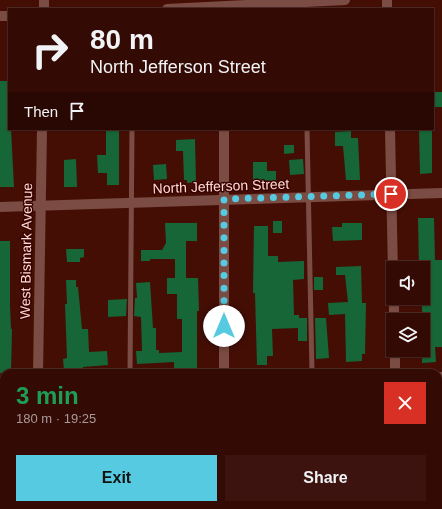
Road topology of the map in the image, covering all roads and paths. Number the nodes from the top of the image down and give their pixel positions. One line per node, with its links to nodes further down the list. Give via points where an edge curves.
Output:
1 (346, 0): 3 (street)
2 (224, 5): 3 (street); 4 (street)
3 (305, 6)
4 (181, 8)
5 (42, 130): 15 (street, West Bismark Avenue)
6 (132, 130): 14 (lane)
7 (224, 130): 13 (street)
8 (307, 130): 12 (lane)
9 (390, 130): 11 (street)
10 (442, 193): 11 (street, North Jefferson Street)
11 (391, 194): 12 (street, North Jefferson Street); 17 (street)
12 (309, 197): 13 (street, North Jefferson Street); 22 (lane)
13 (224, 199): 14 (street, North Jefferson Street); 21 (street)
14 (131, 202): 15 (street, North Jefferson Street); 20 (lane)
15 (40, 206): 16 (street, North Jefferson Street); 19 (street, West Bismark Avenue)
16 (0, 207)
17 (393, 261)
18 (395, 357): 23 (street)
19 (38, 369)
20 (130, 369)
21 (224, 369)
22 (312, 369)
23 (395, 369)

